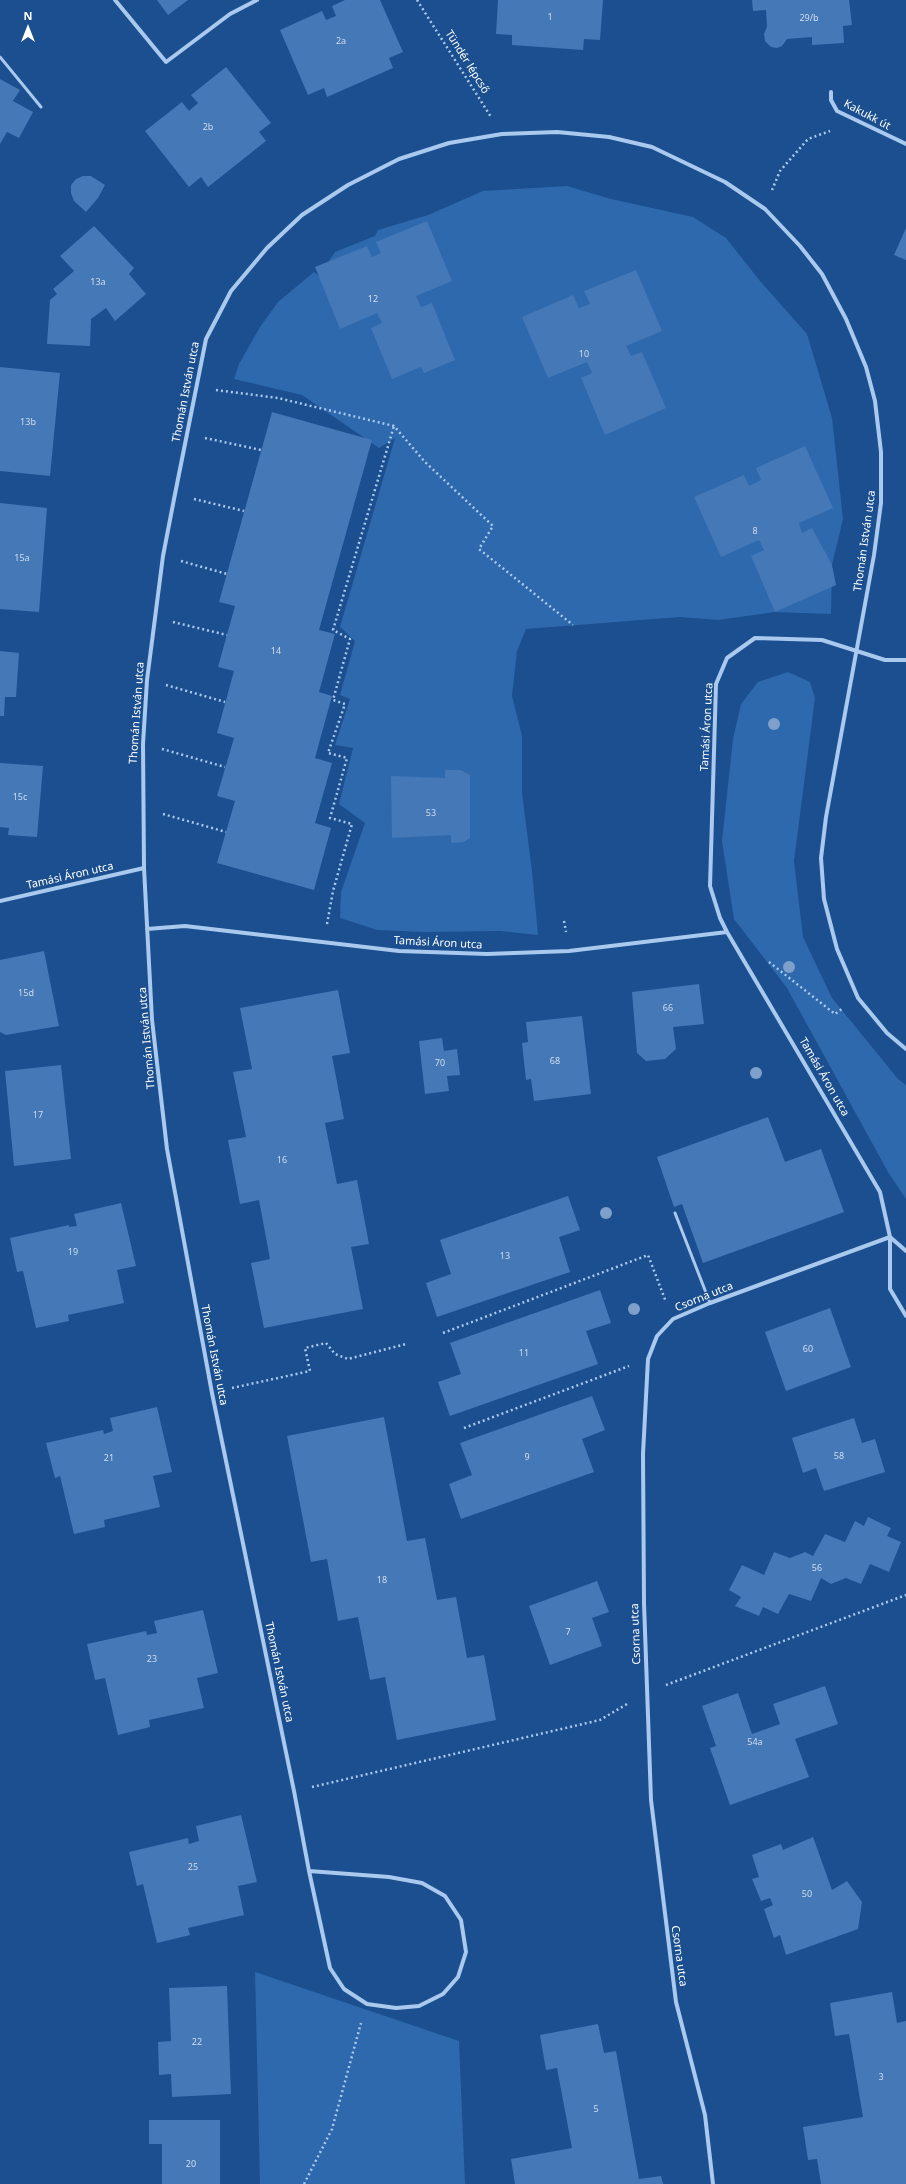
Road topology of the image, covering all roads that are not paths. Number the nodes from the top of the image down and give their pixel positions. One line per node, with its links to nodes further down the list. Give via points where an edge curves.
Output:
1 (115, 0): 2 (street, via 166,62 230,14)
2 (257, 0)
3 (0, 57): 5 (lane)
4 (831, 92): 6 (street, Kakukk út, via 831,100 837,111)
5 (41, 107)
6 (906, 144)
7 (856, 651): 8 (street, Tamási Áron utca, via 885,660); 9 (street, Thomán István utca, via 881,503 881,452 875,401 866,367 846,319 822,274 800,246 765,209 725,182 652,147 609,137 557,132 502,134 449,143 399,159 348,184 302,215 268,248 231,291 206,339 163,556 147,680 143,744); 12 (street, Tamási Áron utca, via 822,640 755,638 727,658 716,684 710,886); 13 (street, Thomán István utca, via 821,858 826,906 837,949 858,998 887,1033)
8 (906, 660)
9 (144, 868): 10 (street, Tamási Áron utca); 11 (street, Thomán István utca)
10 (0, 901)
11 (148, 929): 12 (street, Tamási Áron utca, via 185,926 399,951 487,954 569,951); 19 (street, Thomán István utca, via 152,1020 167,1149 212,1392)
12 (727, 932): 15 (street, Tamási Áron utca, via 880,1192)
13 (906, 1049)
14 (675, 1213): 17 (lane)
15 (890, 1237): 16 (street); 17 (street, Csorna utca); 18 (street, Tamási Áron utca, via 890,1290)
16 (906, 1251)
17 (710, 1303): 20 (street, Csorna utca, via 673,1319 657,1336 648,1359 643,1454 644,1603 651,1800 676,2002 704,2115)
18 (906, 1316)
19 (310, 1871): 19 (street, Thomán István utca, via 389,1877 422,1883 445,1896 461,1920 466,1952 458,1977 442,1994 420,2006 396,2008 367,2004 344,1989 330,1968)
20 (713, 2184)

